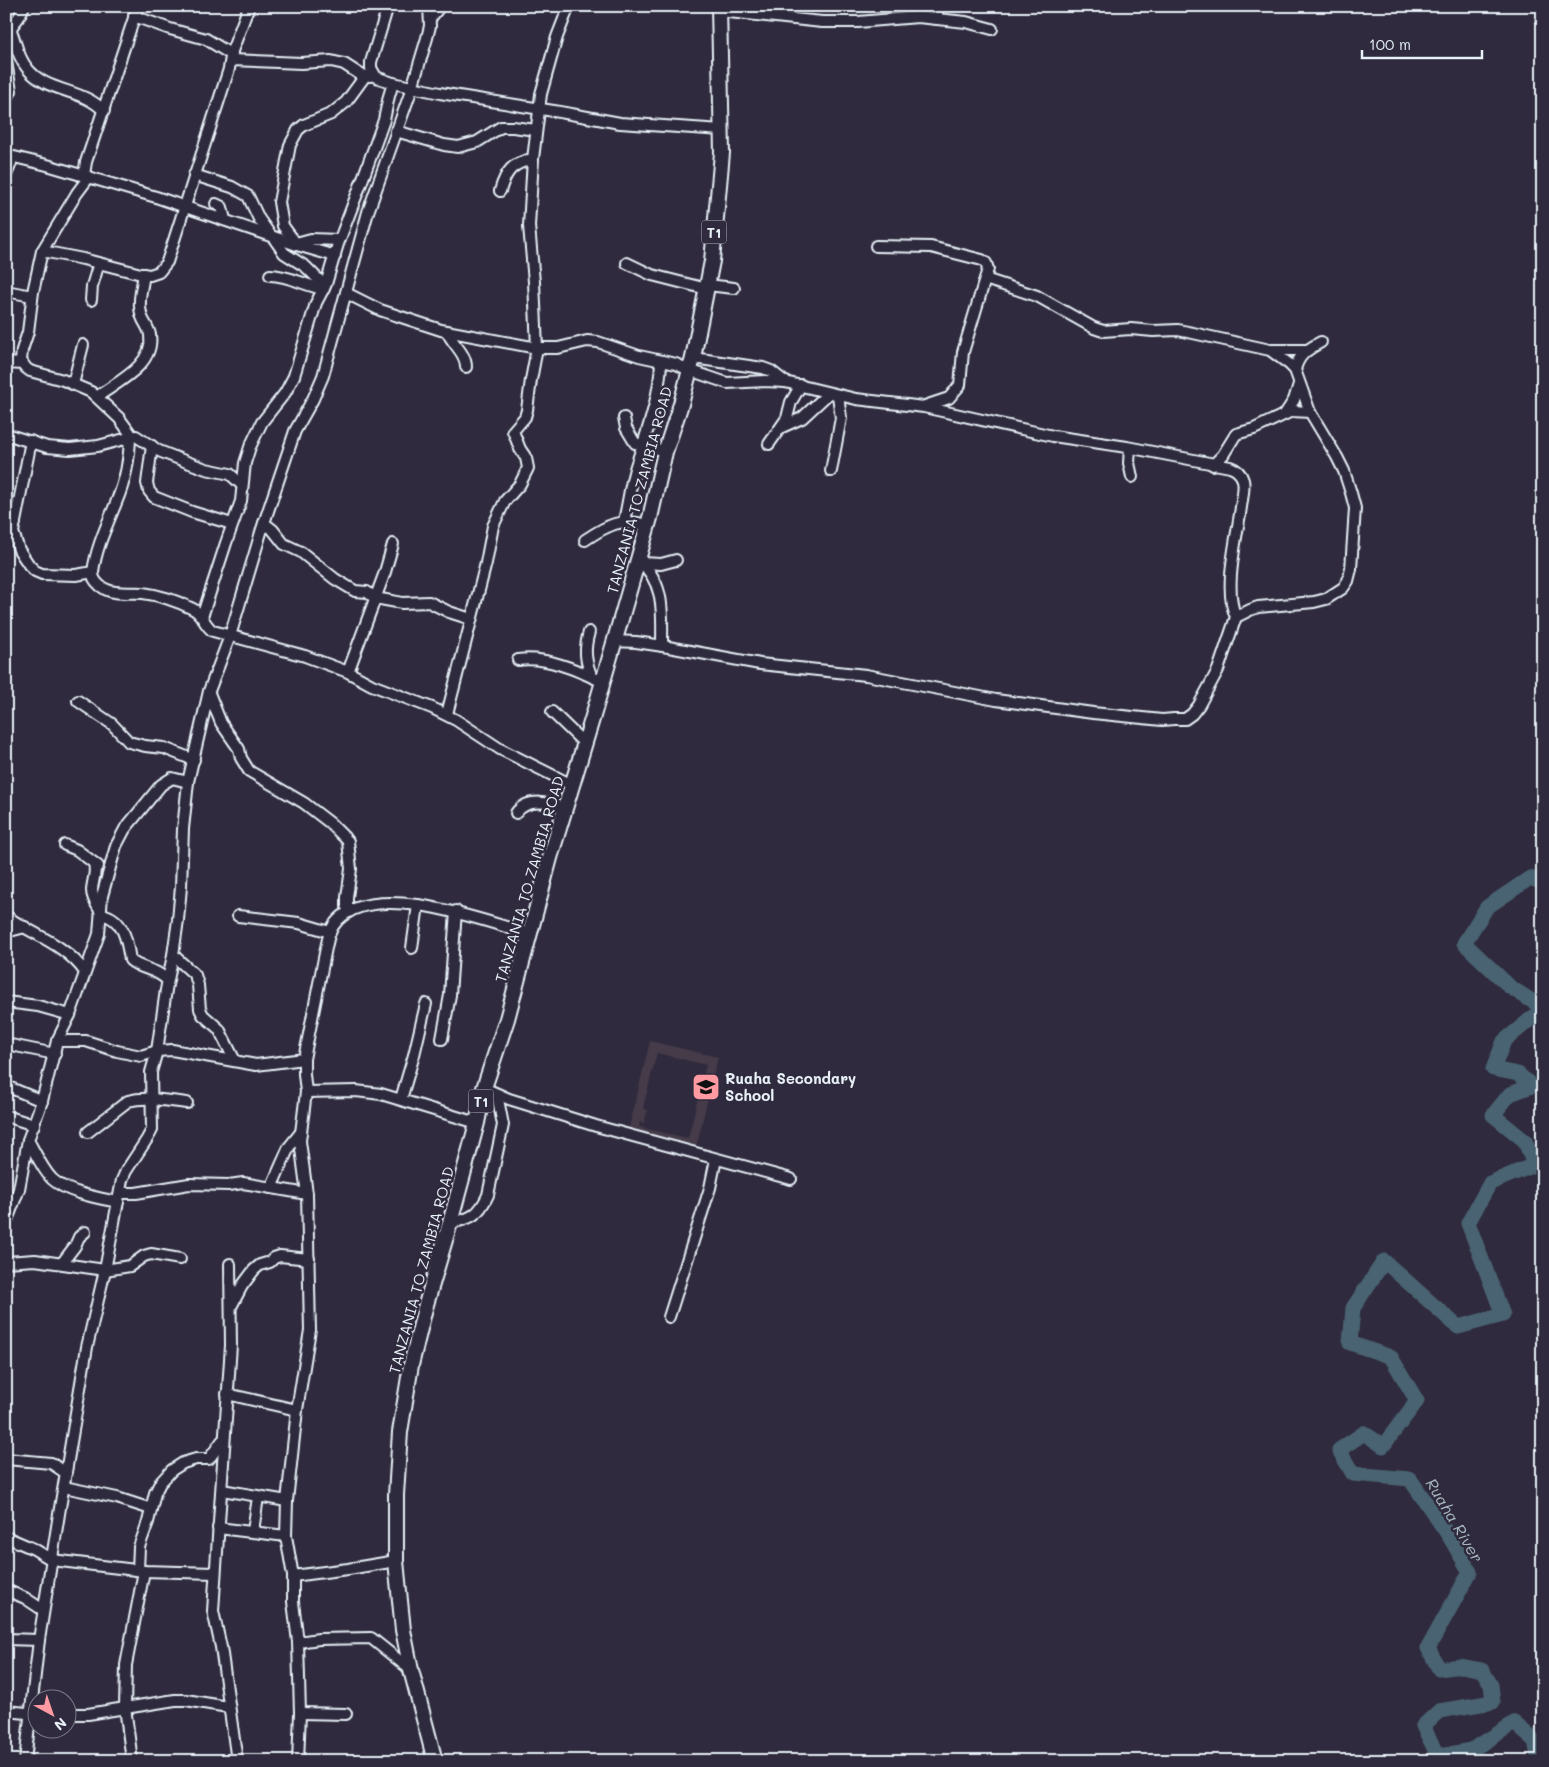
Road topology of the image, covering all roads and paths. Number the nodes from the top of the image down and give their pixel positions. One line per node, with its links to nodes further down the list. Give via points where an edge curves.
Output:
1 (24, 6): 13 (street, via 20,17)
2 (249, 6): 14 (street)
3 (388, 6): 16 (street)
4 (429, 6): 10 (street)
5 (440, 6): 10 (street)
6 (569, 6): 20 (street, via 543,80)
7 (938, 6): 11 (street)
8 (719, 9): 11 (street, via 822,22); 23 (highway, TANZANIA TO ZAMBIA ROAD / T1)
9 (136, 11): 14 (street, via 170,29 206,39); 21 (street)
10 (430, 19): 18 (street)
11 (937, 19): 12 (street)
12 (992, 29)
13 (8, 31): 21 (street, via 20,58 38,80 88,99)
14 (232, 57): 16 (street, via 341,63 358,74); 28 (street)
15 (6, 62): 19 (street, via 11,91)
16 (369, 75): 17 (street); 36 (street, via 331,114 298,130 290,145 279,202 283,226)
17 (393, 83): 18 (street); 35 (street, via 377,140)
18 (412, 88): 20 (street); 24 (street)
19 (6, 100)
20 (539, 109): 22 (street); 23 (street, via 620,123)
21 (104, 111): 29 (street, via 86,162)
22 (536, 130): 24 (street, via 502,127 478,142 458,147); 26 (street)
23 (722, 130): 46 (highway, TANZANIA TO ZAMBIA ROAD / T1)
24 (396, 131): 49 (street, via 368,212)
25 (8, 156): 27 (street, via 11,164); 29 (street)
26 (533, 159): 30 (street, via 517,163 503,181); 55 (street, via 529,226)
27 (6, 175)
28 (194, 175): 32 (street); 34 (street, via 232,187 248,196)
29 (86, 176): 32 (street); 38 (street)
30 (500, 191)
31 (216, 204): 33 (street, via 222,207)
32 (184, 207): 33 (street); 42 (street, via 165,266 155,274)
33 (225, 220): 34 (street)
34 (272, 237): 36 (street); 45 (street, via 284,253)
35 (339, 240): 36 (street, via 311,239); 39 (street)
36 (296, 244): 39 (street)
37 (876, 246): 44 (street, via 931,247 982,260 988,269)
38 (42, 251): 41 (street); 50 (street)
39 (335, 256): 45 (street)
40 (627, 263): 46 (street, via 652,275)
41 (99, 264): 42 (street); 51 (street)
42 (144, 274): 69 (street, via 140,308 149,333 149,350 140,364)
43 (270, 275): 45 (street)
44 (985, 279): 56 (street, via 1037,296 1103,331 1178,330); 70 (street, via 963,352 960,385 949,398)
45 (325, 287): 86 (street, via 316,304 290,384 262,422 250,447)
46 (707, 287): 47 (street); 61 (highway, TANZANIA TO ZAMBIA ROAD / T1)
47 (734, 288)
48 (6, 291): 50 (street)
49 (346, 293): 52 (street, via 380,310); 90 (street, via 323,376 295,431)
50 (32, 296): 60 (street, via 28,332 21,356)
51 (91, 300)
52 (447, 331): 55 (street); 62 (street, via 465,358)
53 (1321, 342): 57 (street)
54 (83, 345): 65 (street)
55 (537, 348): 58 (street, via 558,348 593,341); 101 (street, via 527,410 513,431 528,468 495,518)
56 (1270, 350): 57 (street); 63 (street)
57 (1307, 350): 63 (street, via 1299,358)
58 (661, 361): 61 (street); 80 (street)
59 (6, 363): 60 (street)
60 (23, 364): 65 (street, via 30,370)
61 (691, 364): 64 (street, via 763,368); 64 (street, via 728,383); 82 (highway, TANZANIA TO ZAMBIA ROAD / T1)
62 (466, 367)
63 (1295, 370): 66 (street)
64 (785, 382): 67 (street)
65 (73, 384): 69 (street)
66 (1299, 384): 71 (street); 72 (street)
67 (801, 385): 68 (street); 74 (street)
68 (834, 394): 70 (street); 74 (street, via 802,418); 84 (street, via 841,418)
69 (96, 397): 76 (street, via 119,418 128,429)
70 (924, 407): 81 (street, via 1053,436)
71 (1310, 412): 72 (street, via 1292,411); 100 (street, via 1344,471 1355,508 1348,581 1337,593 1314,602 1258,607)
72 (1285, 415): 83 (street, via 1236,434)
73 (624, 418): 80 (street, via 632,440)
74 (780, 427): 78 (street)
75 (6, 434): 77 (street)
76 (130, 438): 77 (street, via 74,449 53,448); 79 (street, via 136,436); 97 (street, via 122,483)
77 (31, 441): 89 (street)
78 (768, 444)
79 (152, 446): 86 (street, via 194,466 230,474); 91 (street, via 147,483 154,497)
80 (643, 446): 82 (street); 88 (street)
81 (1130, 448): 83 (street); 85 (street)
82 (665, 451): 92 (highway, TANZANIA TO ZAMBIA ROAD / T1)
83 (1213, 464): 100 (street, via 1233,468 1243,478 1231,592)
84 (830, 471)
85 (1132, 477)
86 (242, 485): 91 (street, via 241,501)
87 (6, 512): 89 (street)
88 (624, 521): 92 (street); 93 (street)
89 (15, 523): 97 (street, via 13,532 19,550 35,571 55,576)
90 (264, 523): 98 (street, via 284,544 306,556 335,579 354,591 367,592); 103 (street)
91 (232, 524): 99 (street)
92 (648, 525): 96 (highway, TANZANIA TO ZAMBIA ROAD / T1)
93 (585, 540)
94 (393, 544): 98 (street)
95 (676, 560): 96 (street, via 661,564)
96 (641, 561): 104 (highway, TANZANIA TO ZAMBIA ROAD / T1); 105 (street, via 659,590)
97 (93, 572): 99 (street, via 96,582 105,589 152,595 193,609)
98 (375, 598): 101 (street, via 404,603 429,602); 107 (street)
99 (202, 617): 103 (street, via 213,631)
100 (1236, 617): 105 (street, via 1218,670 1200,705 1185,718 1162,720 996,700 857,674 760,664)
101 (471, 619): 112 (street)
102 (589, 632): 108 (street, via 584,652 586,664)
103 (230, 636): 107 (street, via 305,656); 109 (street)
104 (614, 641): 105 (street); 108 (highway, TANZANIA TO ZAMBIA ROAD / T1)
105 (662, 646)
106 (518, 660): 108 (street, via 534,659)
107 (348, 672): 112 (street, via 372,685)
108 (598, 679): 113 (highway, TANZANIA TO ZAMBIA ROAD / T1)
109 (209, 693): 114 (street); 123 (street, via 221,722 249,771 304,804 348,841 351,869)
110 (78, 701): 114 (street, via 112,724 129,742 164,748)
111 (552, 712): 113 (street)
112 (447, 714): 116 (street, via 500,750)
113 (585, 744): 116 (highway, TANZANIA TO ZAMBIA ROAD / T1)
114 (194, 760): 115 (street)
115 (188, 782): 121 (street, via 172,778 161,785 118,839); 133 (street)
116 (572, 785): 117 (highway, TANZANIA TO ZAMBIA ROAD / T1)
117 (565, 808): 118 (street, via 529,803); 131 (highway, TANZANIA TO ZAMBIA ROAD / T1)
118 (516, 813)
119 (65, 845): 120 (street)
120 (94, 863): 121 (street); 125 (street, via 96,874 92,891)
121 (107, 880): 125 (street, via 102,896)
122 (418, 905): 123 (street, via 376,904); 124 (street); 132 (street)
123 (348, 912): 130 (street)
124 (456, 912): 131 (street); 139 (street, via 450,995)
125 (102, 914): 134 (street, via 99,934); 135 (street, via 110,916 126,936 130,960 158,972)
126 (6, 916): 128 (street)
127 (238, 916): 130 (street, via 298,923)
128 (25, 927): 129 (street); 134 (street, via 60,946)
129 (6, 932)
130 (330, 932): 144 (street)
131 (530, 934): 147 (highway, TANZANIA TO ZAMBIA ROAD / T1)
132 (412, 948)
133 (173, 954): 135 (street); 145 (street, via 195,974 200,1009 219,1029)
134 (85, 972): 138 (street)
135 (167, 980): 142 (street)
136 (6, 1002): 138 (street)
137 (426, 1004): 150 (street)
138 (70, 1015): 140 (street)
139 (442, 1039)
140 (57, 1041): 142 (street, via 86,1041 141,1056); 143 (street)
141 (6, 1044): 143 (street)
142 (157, 1052): 145 (street, via 172,1050); 149 (street, via 151,1072)
143 (55, 1054): 151 (street)
144 (304, 1059): 145 (street, via 256,1065); 148 (street)
145 (235, 1061)
146 (6, 1086): 151 (street)
147 (490, 1091): 154 (highway, TANZANIA TO ZAMBIA ROAD / T1); 159 (street, via 596,1126); 166 (street, via 503,1125 488,1195 475,1215)
148 (306, 1092): 150 (street, via 356,1091); 157 (street)
149 (150, 1099): 152 (street); 156 (street, via 128,1101); 163 (street, via 152,1130 126,1171)
150 (401, 1099): 154 (street)
151 (42, 1101): 155 (street)
152 (186, 1103)
153 (6, 1116): 155 (street)
154 (477, 1123): 166 (highway, TANZANIA TO ZAMBIA ROAD / T1)
155 (34, 1125): 158 (street)
156 (88, 1132)
157 (301, 1132): 161 (street, via 288,1147); 162 (street)
158 (28, 1140): 163 (street, via 50,1177 58,1184 82,1194); 164 (street, via 19,1189)
159 (716, 1160): 160 (street); 175 (street)
160 (791, 1179)
161 (271, 1188): 162 (street); 163 (street, via 243,1183 189,1184)
162 (307, 1194): 169 (street)
163 (119, 1197): 173 (street)
164 (7, 1218): 165 (street)
165 (6, 1223)
166 (450, 1223): 191 (highway, TANZANIA TO ZAMBIA ROAD / T1, via 411,1365 401,1423 396,1474)
167 (85, 1232): 171 (street)
168 (180, 1260): 173 (street, via 151,1254 130,1266)
169 (309, 1260): 174 (street, via 280,1256 260,1265 242,1286); 177 (street, via 310,1330)
170 (6, 1262): 171 (street, via 35,1260)
171 (62, 1263): 173 (street)
172 (230, 1264): 174 (street)
173 (105, 1270): 180 (street, via 87,1347)
174 (231, 1308): 176 (street)
175 (669, 1317)
176 (227, 1394): 177 (street); 178 (street)
177 (297, 1410): 184 (street)
178 (224, 1438): 182 (street); 185 (street, via 209,1459 189,1460 166,1476 157,1487)
179 (6, 1459): 180 (street, via 50,1463)
180 (66, 1473): 181 (street)
181 (64, 1487): 185 (street); 190 (street)
182 (222, 1490): 183 (street); 186 (street)
183 (258, 1496): 184 (street); 187 (street)
184 (287, 1501): 188 (street)
185 (151, 1509): 192 (street, via 139,1547)
186 (218, 1528): 187 (street); 193 (street)
187 (254, 1531): 188 (street)
188 (286, 1536): 194 (street)
189 (6, 1537): 190 (street)
190 (52, 1560): 192 (street); 196 (street)
191 (396, 1561): 194 (street); 200 (highway, TANZANIA TO ZAMBIA ROAD / T1)
192 (141, 1570): 193 (street); 202 (street, via 126,1665)
193 (215, 1572): 203 (street, via 213,1611 228,1690)
194 (293, 1576): 199 (street)
195 (6, 1590): 196 (street)
196 (44, 1610): 198 (street)
197 (6, 1639): 198 (street)
198 (39, 1640): 201 (street)
199 (298, 1642): 200 (street, via 371,1638); 207 (street)
200 (412, 1670): 214 (highway, TANZANIA TO ZAMBIA ROAD / T1)
201 (36, 1690)
202 (125, 1707): 203 (street, via 186,1700); 206 (street); 211 (street)
203 (228, 1707): 212 (street)
204 (6, 1711): 205 (street)
205 (28, 1713)
206 (78, 1714)
207 (300, 1714): 208 (street); 213 (street)
208 (346, 1714)
209 (29, 1740): 210 (street)
210 (25, 1761)
211 (132, 1761)
212 (236, 1761)
213 (298, 1761)
214 (434, 1761)

